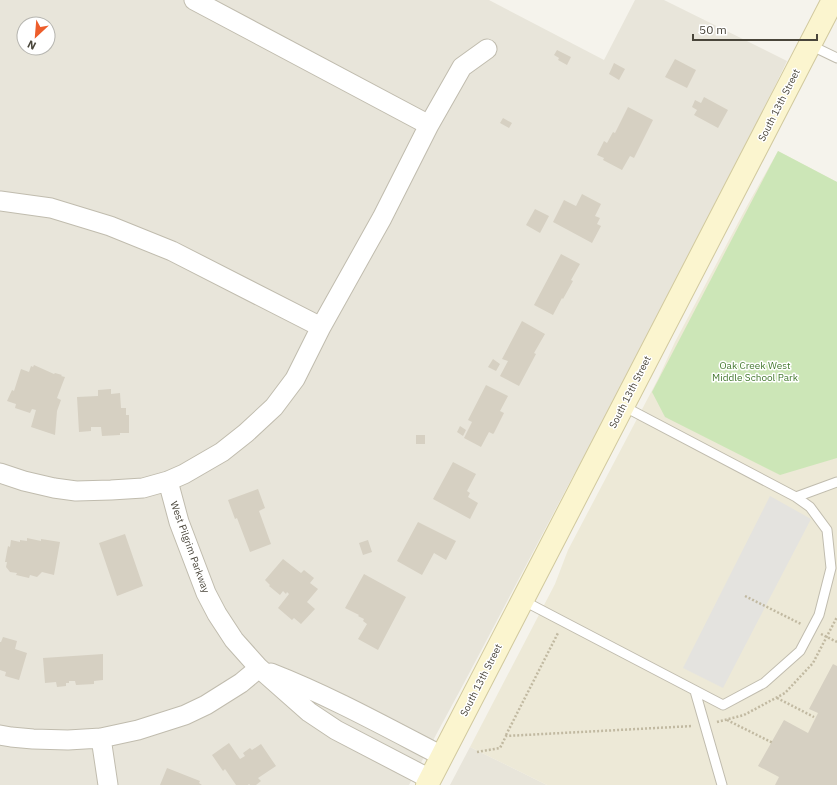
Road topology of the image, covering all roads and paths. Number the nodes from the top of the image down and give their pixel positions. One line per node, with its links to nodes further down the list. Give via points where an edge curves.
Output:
1 (194, 0): 6 (street)
2 (833, 0): 3 (street, South 13th Street)
3 (810, 44): 5 (lane); 9 (street, South 13th Street)
4 (487, 49): 6 (street, via 462,67)
5 (837, 58)
6 (430, 125): 8 (street)
7 (0, 201): 8 (street, via 51,208 117,229 172,251)
8 (321, 327): 11 (street, via 295,379 274,407 222,452)
9 (623, 406): 13 (lane); 15 (street, South 13th Street)
10 (0, 473): 11 (street, via 24,481 76,491 143,488)
11 (168, 481): 21 (street, West Pilgrim Parkway, via 179,522 206,593 234,640)
12 (837, 482): 13 (lane)
13 (796, 497): 18 (lane, via 810,506 827,530 828,538 831,568 819,615)
14 (745, 596): 18 (path)
15 (522, 600): 17 (lane); 32 (street, South 13th Street)
16 (837, 617): 19 (path)
17 (564, 622): 22 (lane); 28 (path)
18 (812, 629): 19 (path); 22 (lane, via 800,651 764,683 723,705)
19 (827, 637): 20 (path); 23 (path, via 813,663)
20 (837, 642)
21 (259, 668): 29 (street, via 241,683 192,712 163,723); 32 (street, West Pilgrim Parkway, via 302,685); 33 (street, West Pilgrim Parkway, via 319,719)
22 (695, 691): 26 (lane)
23 (777, 698): 24 (path); 25 (path, via 744,715)
24 (814, 717)
25 (727, 719): 26 (path); 30 (path)
26 (705, 725): 28 (path); 35 (lane)
27 (0, 735): 29 (street, via 33,739)
28 (506, 736): 31 (path, via 500,748)
29 (101, 738): 34 (street)
30 (773, 743)
31 (477, 752)
32 (442, 756): 33 (street, South 13th Street)
33 (428, 782)
34 (108, 785)
35 (722, 785)

